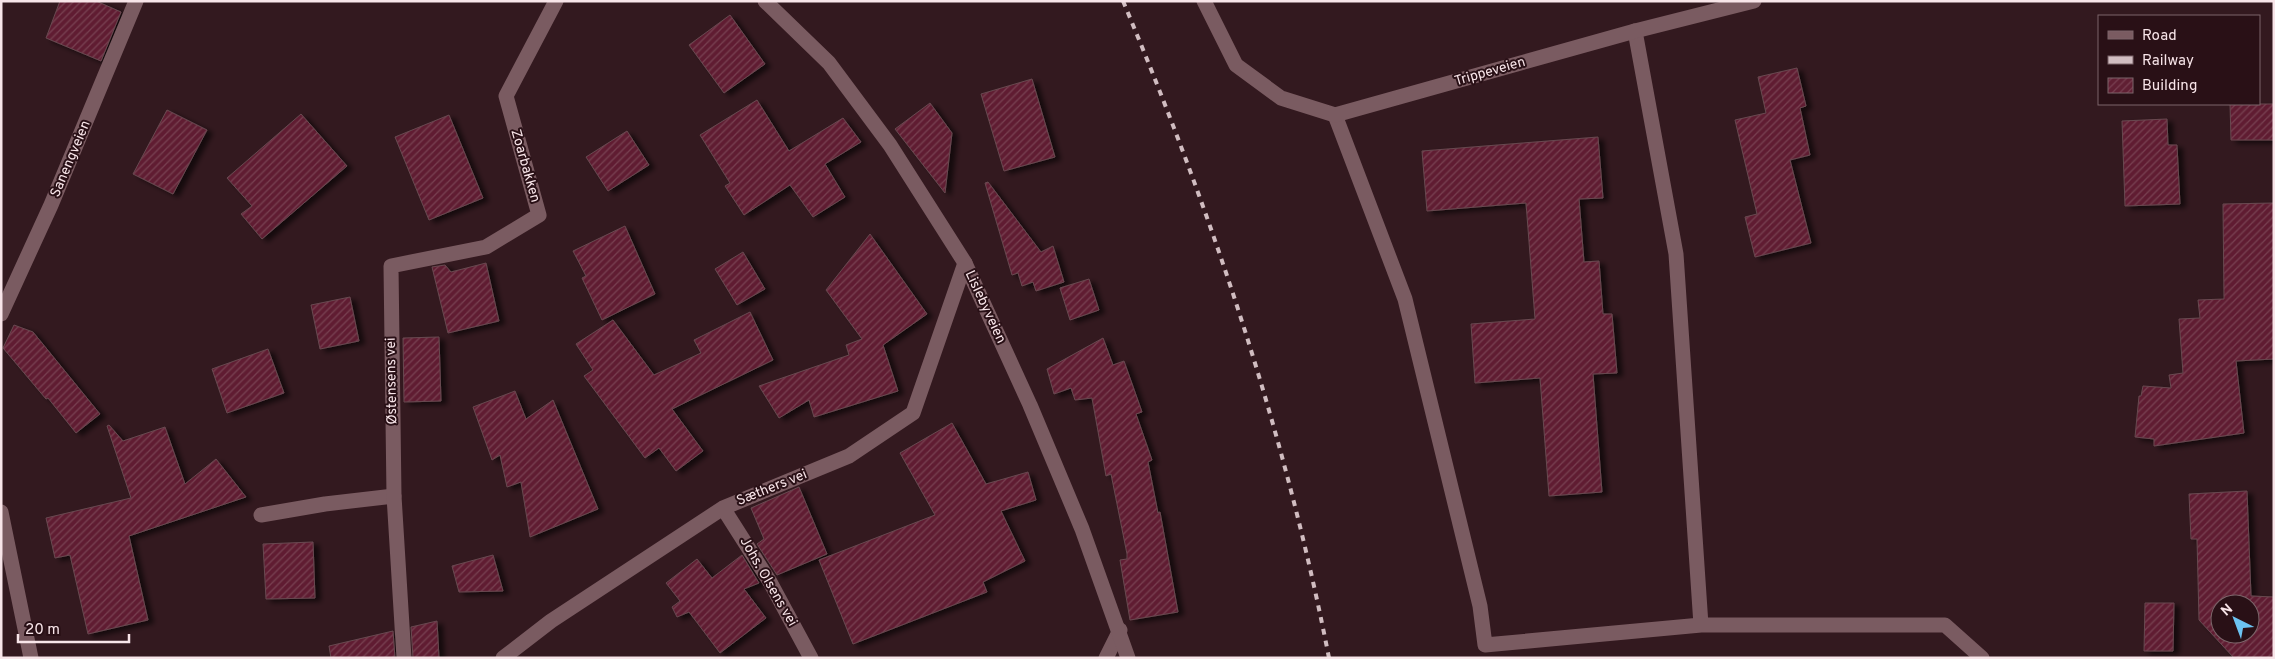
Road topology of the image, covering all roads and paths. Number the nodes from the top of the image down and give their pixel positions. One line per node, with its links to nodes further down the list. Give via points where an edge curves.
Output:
1 (136, 1): 10 (street, Sanengveien, via 52,205)
2 (556, 1): 9 (street, Zoarbakken, via 506,96 539,215 486,247)
3 (765, 1): 8 (street, Lislebyveien, via 829,63 890,145)
4 (1204, 1): 7 (street, via 1236,65 1281,98)
5 (1754, 1): 6 (street, Trippeveien)
6 (1635, 31): 7 (street, Trippeveien); 15 (street, via 1676,254)
7 (1335, 115): 17 (street, via 1405,298 1480,606)
8 (965, 262): 12 (street, Sæthers vei, via 913,413 849,456); 16 (street, Lislebyveien, via 1030,405)
9 (391, 266): 11 (street, Østensens vei)
10 (1, 314)
11 (394, 496): 14 (street); 19 (street, Østensens vei)
12 (723, 508): 20 (street, Sæthers vei, via 551,621); 21 (street, Johs. Olsens vei, via 770,582)
13 (1, 512): 18 (street)
14 (261, 514)
15 (1700, 625): 17 (street); 24 (street, via 1946,624)
16 (1120, 630): 22 (street); 23 (street, Lislebyveien)
17 (1485, 652)
18 (31, 658)
19 (404, 658)
20 (503, 658)
21 (811, 658)
22 (1106, 658)
23 (1128, 658)
24 (1982, 658)

